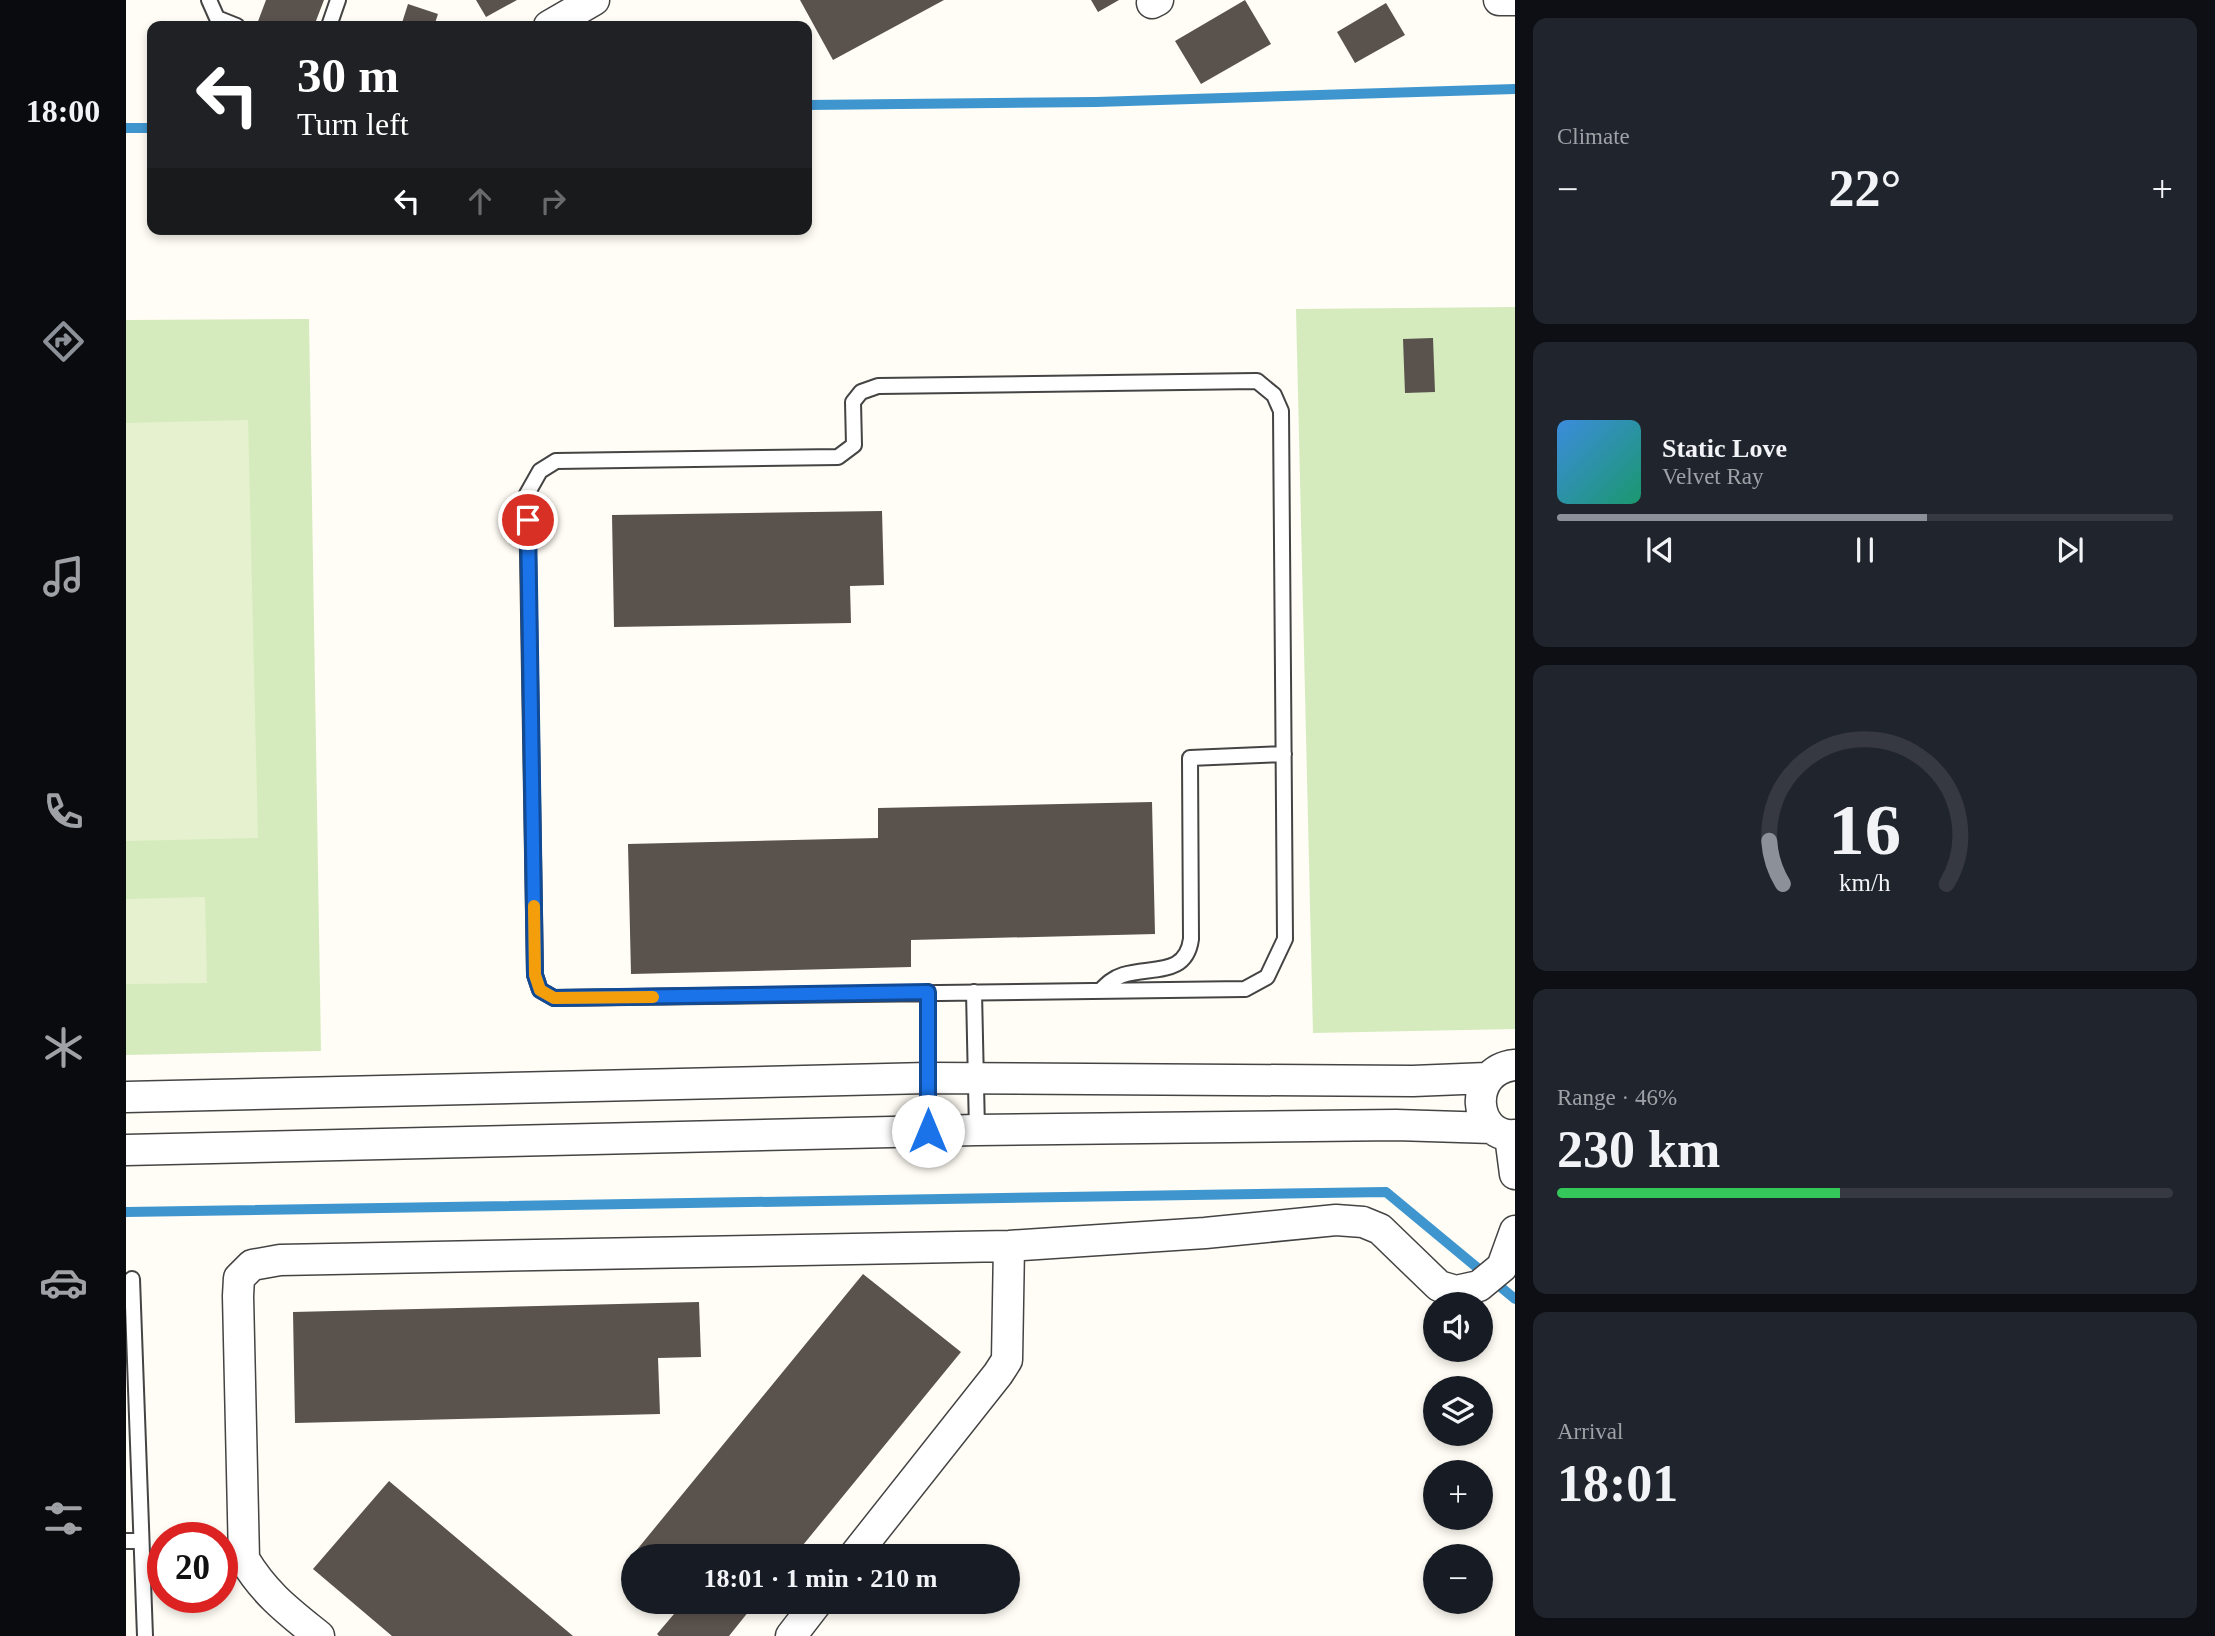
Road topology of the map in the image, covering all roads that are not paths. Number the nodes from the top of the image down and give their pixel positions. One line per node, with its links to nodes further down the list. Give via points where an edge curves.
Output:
1 (209, 0): 6 (lane, via 218,18)
2 (338, 0): 7 (lane)
3 (594, 0): 8 (street)
4 (1499, 0): 5 (street)
5 (1515, 1)
6 (225, 21)
7 (331, 21)
8 (558, 21)
9 (1284, 754): 10 (lane, via 1190,758 1189,952 1181,963 1125,975); 10 (lane, via 1285,939 1267,977 1245,989); 11 (lane, via 1281,411 1274,395 1257,381 878,386 861,392 853,402 854,445 838,457 556,461 540,471 527,494 535,975 540,990 554,998)
10 (1100, 991): 12 (lane)
11 (928, 992): 12 (lane); 14 (lane)
12 (974, 992): 15 (lane)
13 (1515, 1066): 16 (street, via 1503,1067)
14 (928, 1078): 15 (street); 17 (street); 19 (lane)
15 (976, 1078): 16 (street); 18 (lane)
16 (1488, 1078): 20 (street, via 1480,1094 1482,1113)
17 (126, 1097)
18 (977, 1130): 19 (street); 20 (street, via 1396,1125)
19 (928, 1131): 21 (street)
20 (1506, 1133): 22 (street)
21 (126, 1150)
22 (1515, 1174)
23 (1515, 1231): 24 (street, via 1490,1277 1455,1291 1439,1286 1380,1229 1363,1222 1336,1220)
24 (1009, 1246): 27 (street, via 1007,1360); 30 (street, via 280,1260 252,1265 239,1278 238,1296 244,1559 258,1583)
25 (132, 1279): 26 (lane)
26 (133, 1541): 29 (lane)
27 (863, 1544)
28 (808, 1614): 31 (street)
29 (145, 1636)
30 (319, 1636)
31 (790, 1636)

